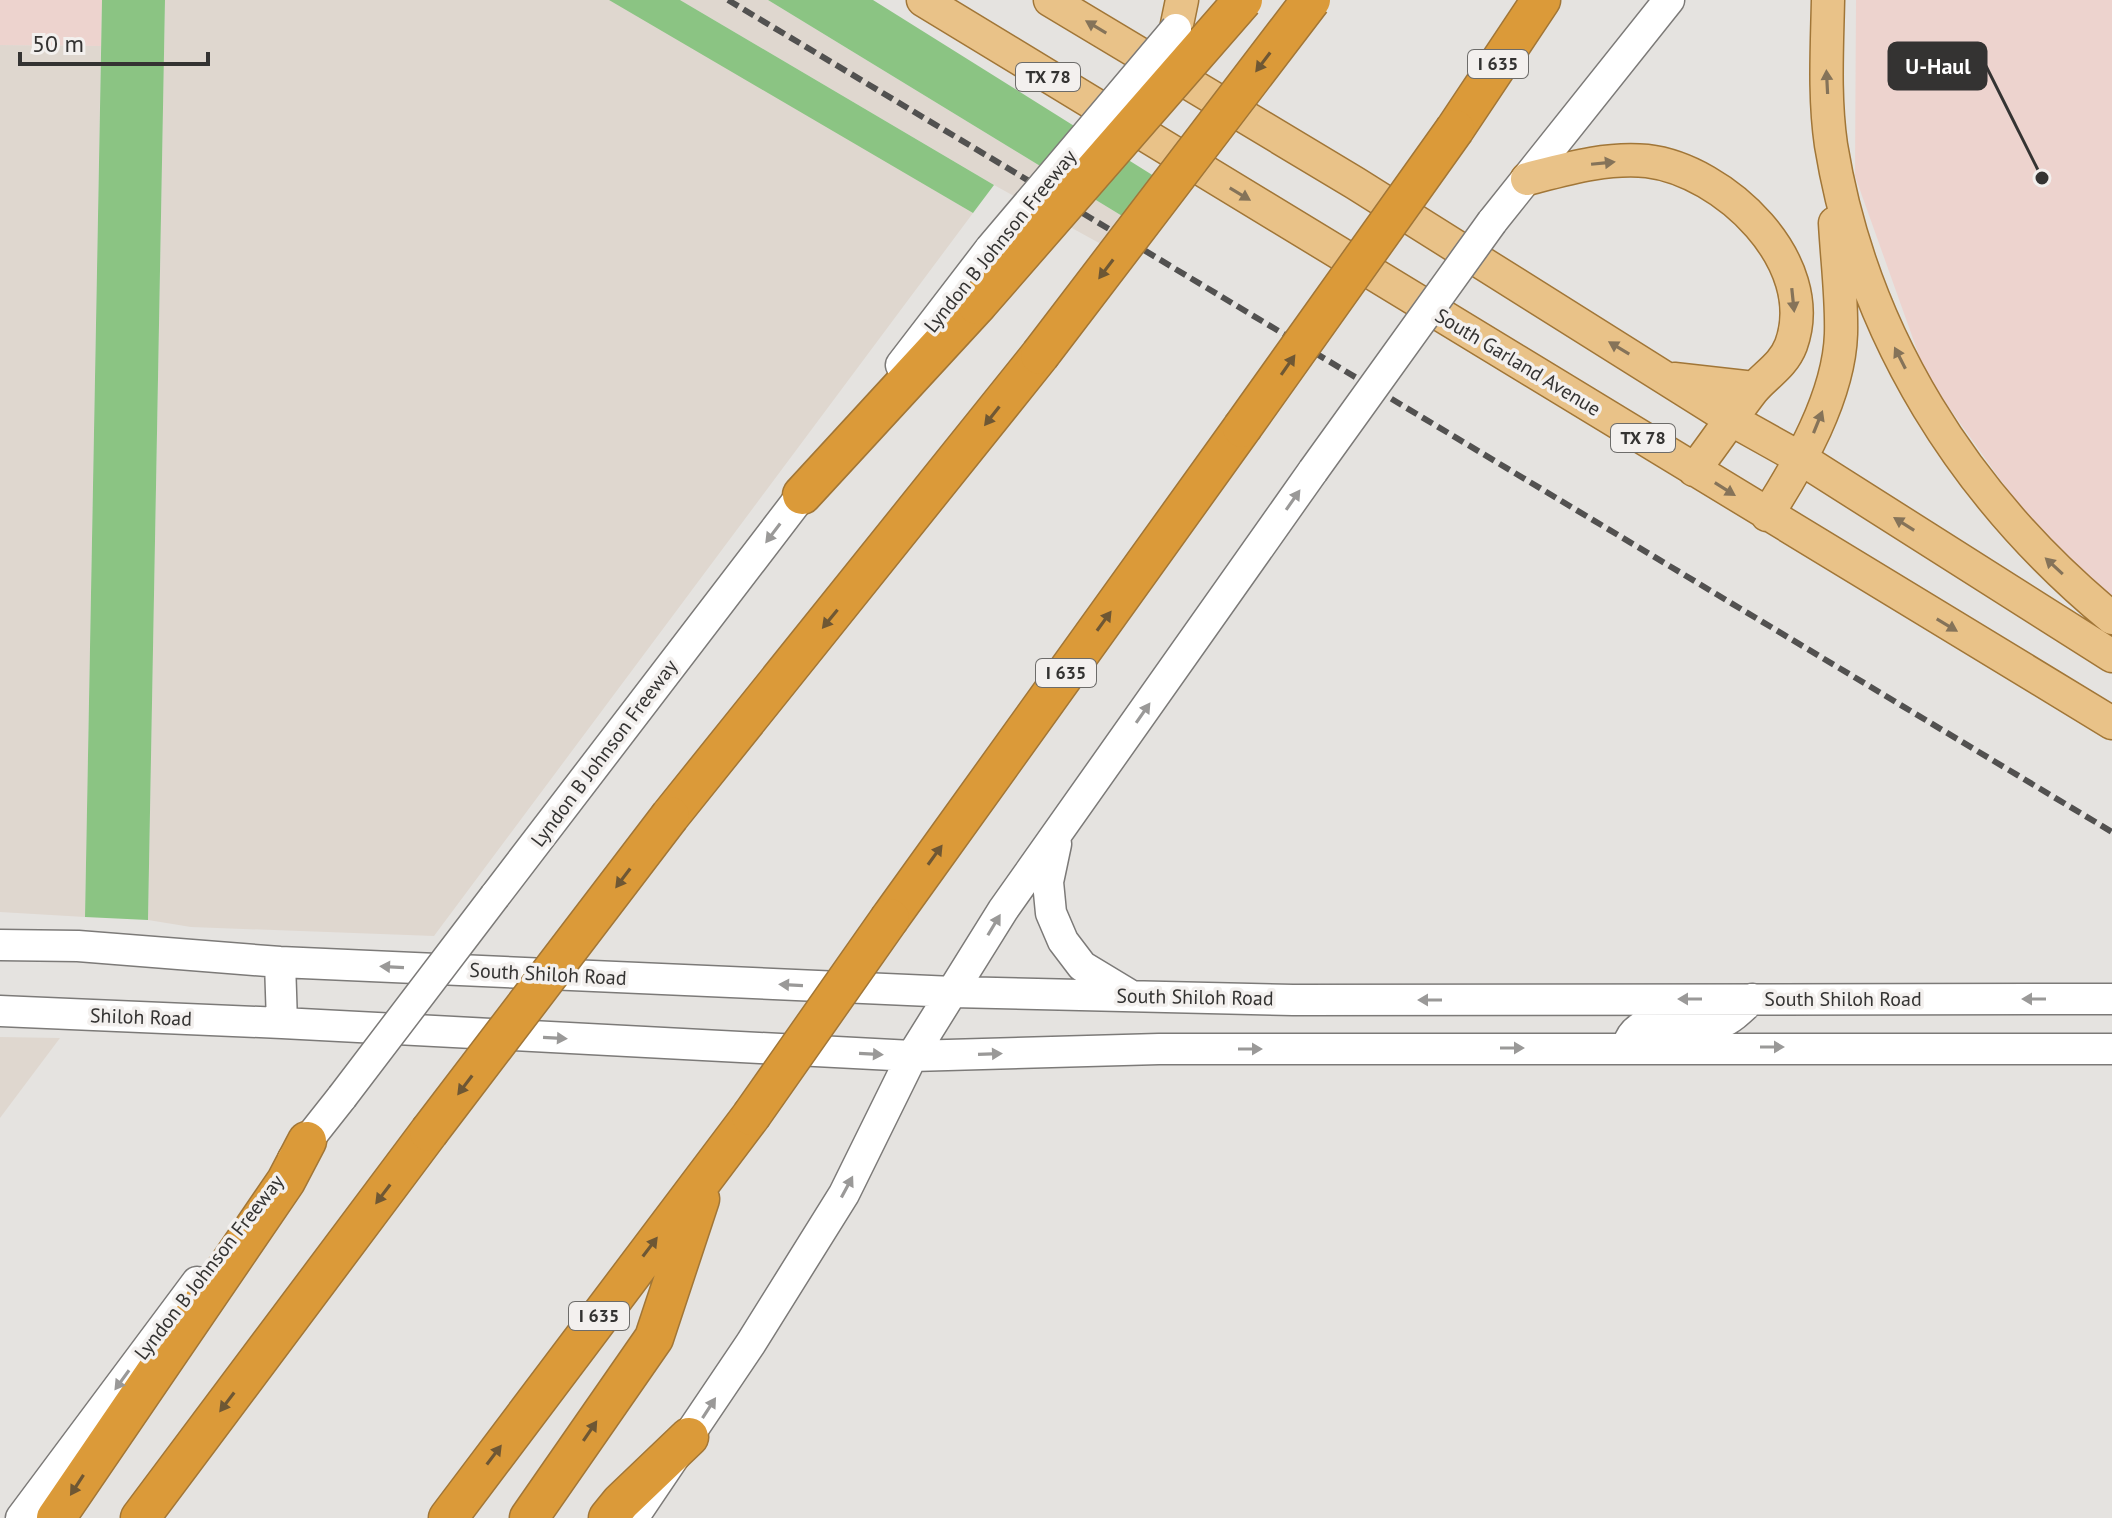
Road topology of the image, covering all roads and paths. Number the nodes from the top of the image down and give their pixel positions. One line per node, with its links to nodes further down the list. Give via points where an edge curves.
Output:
1 (923, 0): 16 (main road, South Garland Avenue / TX 78, one-way to 16)
2 (1050, 0): 12 (main road, one-way to 2)
3 (1201, 0): 9 (main road, Lyndon B Johnson Freeway)
4 (1243, 0): 17 (highway, bridge, via 977,305)
5 (1311, 0): 41 (highway, one-way to 41, bridge, via 1040,355 670,816)
6 (1541, 0): 37 (highway, I 635, one-way to 6, bridge, via 1455,129)
7 (1669, 0): 11 (main road)
8 (1828, 0): 10 (main road, one-way to 8)
9 (1179, 14): 17 (main road, Lyndon B Johnson Freeway, bridge)
10 (1831, 143): 15 (main road, one-way to 10, via 1829,394 1841,336); 19 (main road, one-way to 10, via 2045,558 1988,493 1923,403 1863,274)
11 (1527, 179): 13 (main road, one-way to 13, via 1596,163 1647,161 1690,173 1749,214 1782,257 1795,310 1790,347 1775,371); 22 (main road, one-way to 11, bridge, via 1313,471)
12 (1669, 379): 13 (main road); 14 (main road)
13 (1754, 388): 14 (main road)
14 (1732, 420): 15 (main road); 16 (main road)
15 (1800, 458): 18 (main road); 20 (main road, one-way to 15)
16 (1694, 470): 18 (main road, South Garland Avenue / TX 78, one-way to 18)
17 (802, 495): 36 (main road, Lyndon B Johnson Freeway, one-way to 36, bridge)
18 (1767, 515): 21 (main road, South Garland Avenue / TX 78, one-way to 21)
19 (2112, 618)
20 (2112, 656)
21 (2112, 723)
22 (1057, 836): 25 (main road, one-way to 22); 26 (main road, via 1048,882 1051,913 1063,941 1082,966)
23 (0, 945): 24 (main road)
24 (280, 962): 25 (main road, South Shiloh Road, one-way to 24); 31 (main road)
25 (953, 992): 26 (main road, South Shiloh Road); 35 (main road)
26 (1132, 996): 29 (main road, South Shiloh Road)
27 (1752, 999): 28 (main road, South Shiloh Road, one-way to 27); 29 (main road, South Shiloh Road, one-way to 29); 32 (main road, via 1724,1022 1657,1022 1641,1028 1630,1036)
28 (2112, 999)
29 (1293, 1000): 33 (main road)
30 (0, 1011): 31 (main road, Shiloh Road)
31 (282, 1023): 35 (main road, one-way to 35)
32 (1627, 1047): 33 (main road, one-way to 32); 34 (main road, one-way to 34)
33 (1294, 1049): 35 (main road, one-way to 33)
34 (2112, 1049)
35 (912, 1056): 38 (main road, one-way to 35, via 844,1194)
36 (307, 1141): 39 (main road, Lyndon B Johnson Freeway, one-way to 39); 40 (highway, one-way to 40, via 286,1181)
37 (710, 1169): 42 (highway, I 635, one-way to 37); 43 (highway, one-way to 37, via 654,1338)
38 (689, 1437): 44 (highway); 45 (main road)
39 (21, 1518)
40 (56, 1518)
41 (140, 1518)
42 (448, 1518)
43 (529, 1518)
44 (608, 1518)
45 (633, 1518)

